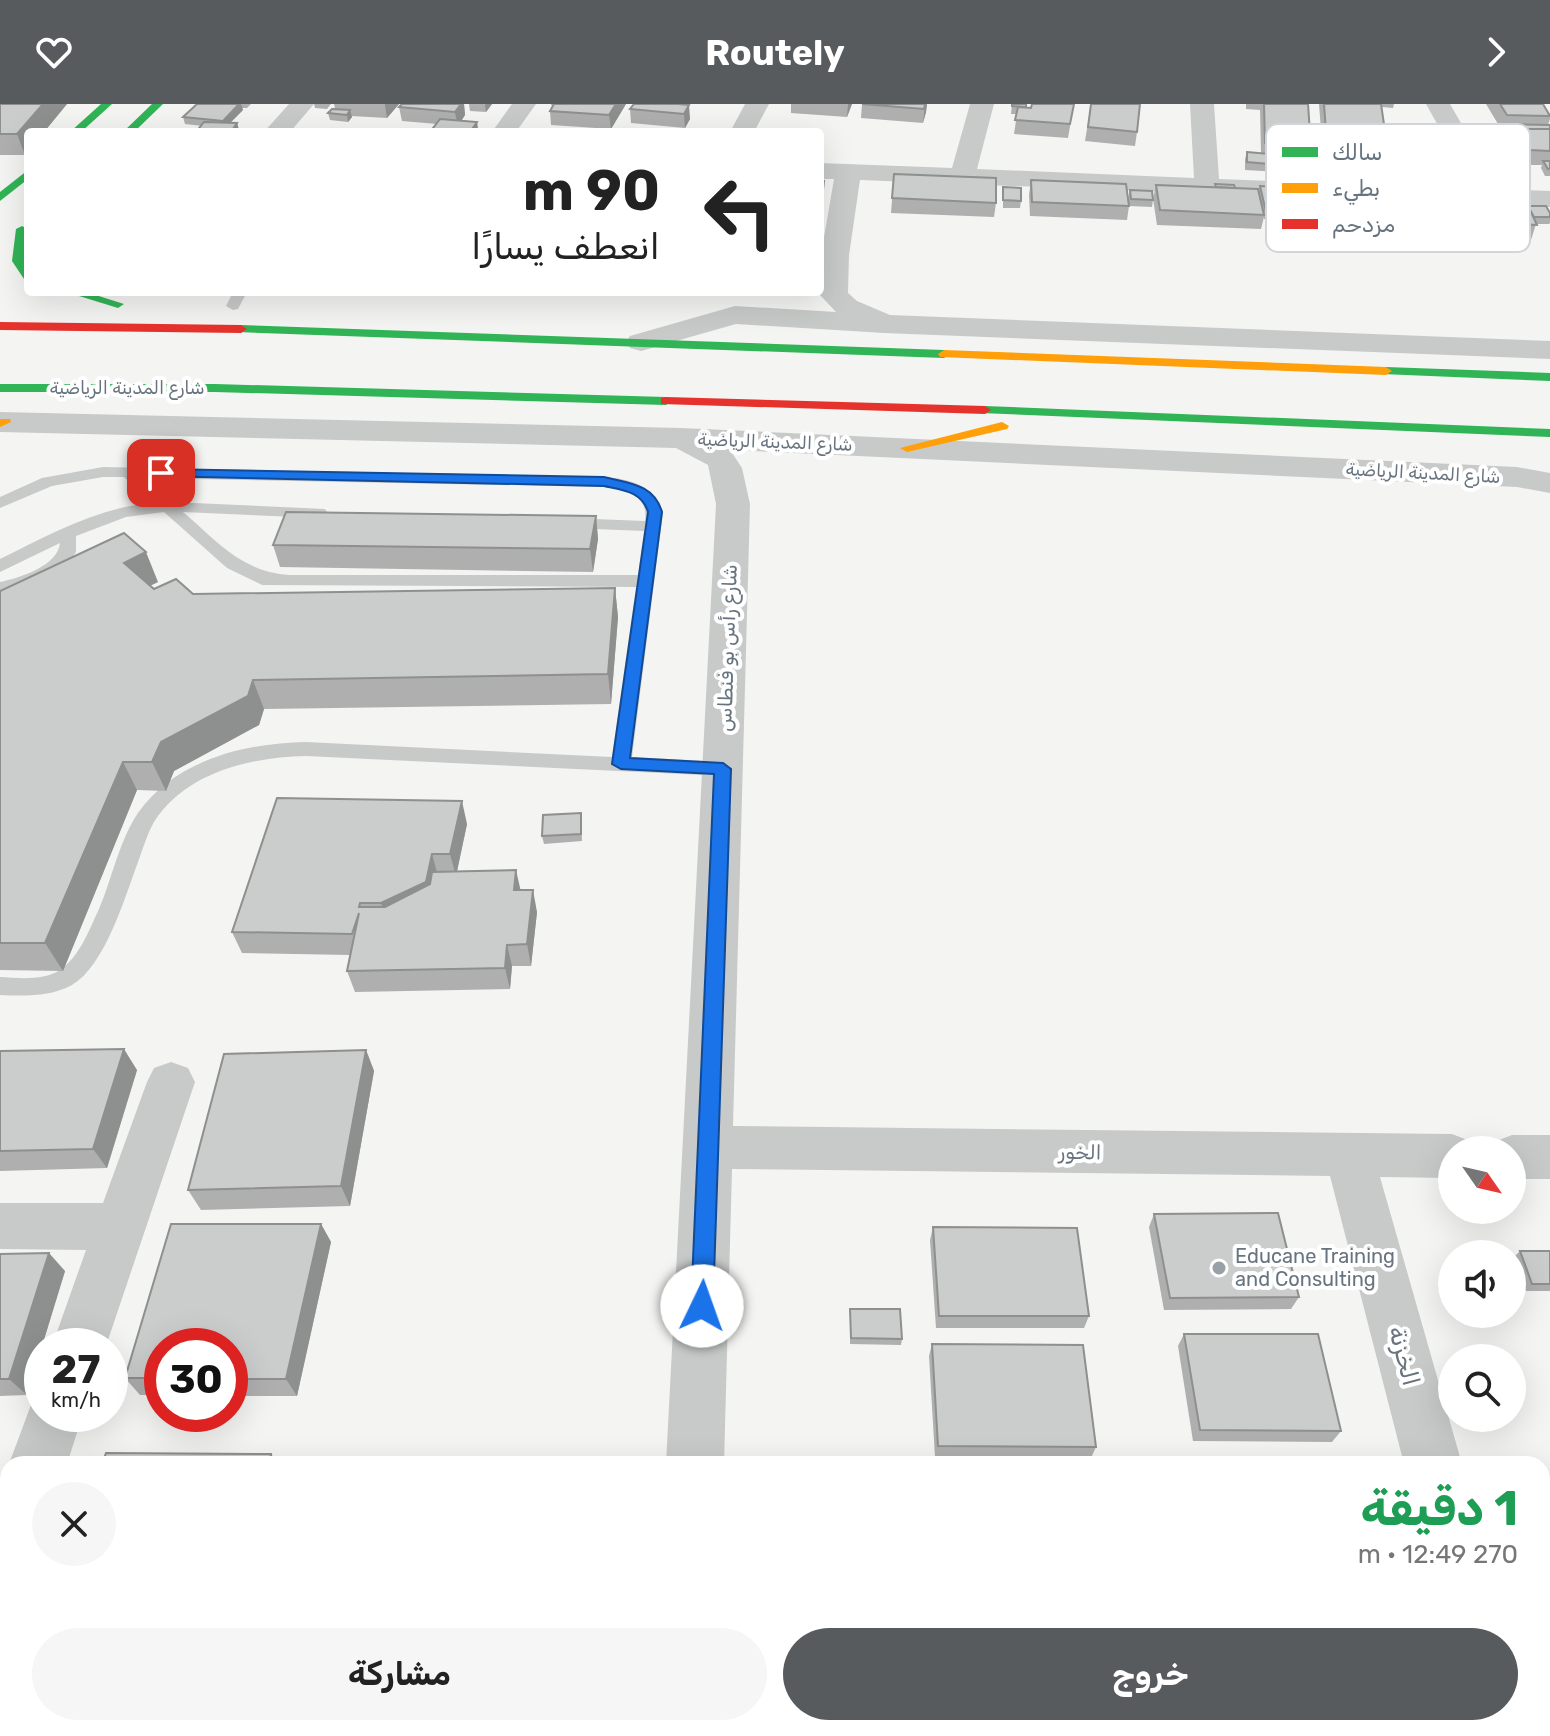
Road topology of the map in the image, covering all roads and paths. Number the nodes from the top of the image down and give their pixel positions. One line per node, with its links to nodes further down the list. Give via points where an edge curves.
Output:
1 (107, 104): 10 (main road)
2 (158, 104): 11 (main road)
3 (302, 104): 12 (street)
4 (524, 104): 13 (street)
5 (757, 104): 14 (street)
6 (982, 104): 17 (street)
7 (1202, 104): 19 (street)
8 (1438, 104): 9 (street)
9 (1449, 124)
10 (80, 128)
11 (132, 128)
12 (280, 128)
13 (507, 128)
14 (744, 128)
15 (824, 171): 16 (street)
16 (848, 172): 17 (street); 35 (street, via 834,295)
17 (963, 175): 19 (street)
18 (24, 177): 21 (main road)
19 (1207, 185): 20 (street)
20 (1266, 187)
21 (0, 198)
22 (1530, 198): 23 (street)
23 (1550, 199)
24 (24, 228): 26 (main road)
25 (24, 232): 27 (main road, via 18,261)
26 (0, 252)
27 (24, 271)
28 (90, 296): 31 (main road, via 126,304)
29 (779, 296): 34 (street)
30 (231, 301): 32 (main road)
31 (56, 303)
32 (260, 306)
33 (377, 315): 37 (main road)
34 (735, 315): 35 (street); 39 (street)
35 (884, 324): 40 (street)
36 (0, 326): 37 (main road)
37 (488, 337): 38 (main road)
38 (565, 339): 39 (main road); 41 (main road)
39 (641, 342): 43 (main road)
40 (1550, 350)
41 (317, 351)
42 (16, 368): 45 (main road, via 25,380)
43 (1550, 377)
44 (0, 388): 45 (main road, شارع المدينة الرياضية)
45 (53, 388): 46 (main road, شارع المدينة الرياضية, via 215,388)
46 (1059, 413): 48 (main road, شارع المدينة الرياضية); 51 (main road)
47 (2, 422): 49 (street, شارع المدينة الرياضية)
48 (1550, 433)
49 (681, 438): 50 (street, شارع المدينة الرياضية); 55 (street, شارع رأس بو فنطاس, via 724,461)
50 (808, 443): 51 (street, شارع المدينة الرياضية); 55 (street, شارع رأس بو فنطاس, via 763,459)
51 (907, 448): 53 (street, شارع المدينة الرياضية, via 1517,477)
52 (129, 473): 54 (lane, via 68,476); 56 (lane); 59 (lane, via 616,483 646,494 655,512)
53 (1550, 483)
54 (0, 503)
55 (733, 504): 65 (street, شارع رأس بو فنطاس)
56 (167, 508): 57 (lane); 60 (lane, via 123,512); 62 (lane, via 233,564 275,581)
57 (339, 514)
58 (559, 523): 59 (lane)
59 (653, 526): 62 (lane)
60 (67, 534): 61 (lane); 63 (lane, via 68,549 60,560)
61 (0, 566)
62 (645, 581): 64 (lane)
63 (0, 588)
64 (621, 764): 65 (lane); 66 (lane, via 306,749 238,755 185,781 146,818 91,950 76,971 49,985)
65 (723, 769): 68 (street, شارع رأس بو فنطاس)
66 (0, 986)
67 (171, 1082): 74 (street)
68 (709, 1147): 69 (street, الخور); 78 (street, شارع رأس بو فنطاس)
69 (1349, 1155): 70 (street, الخور); 79 (street, الخزنة)
70 (1438, 1156)
71 (1526, 1157): 72 (street)
72 (1550, 1157)
73 (0, 1226): 74 (street)
74 (121, 1227): 75 (street)
75 (85, 1328)
76 (49, 1432): 77 (street)
77 (41, 1456)
78 (695, 1456)
79 (1431, 1456)

